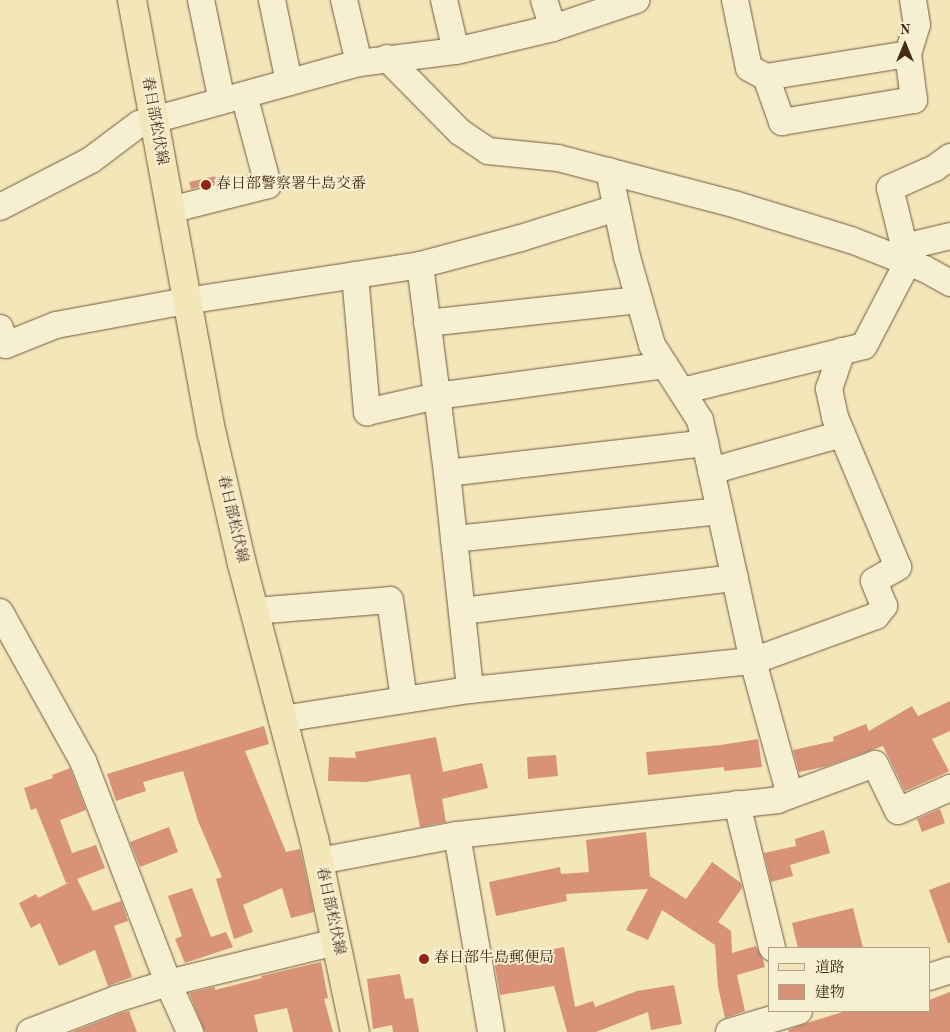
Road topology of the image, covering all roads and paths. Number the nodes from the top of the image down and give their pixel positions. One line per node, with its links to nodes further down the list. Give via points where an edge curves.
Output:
1 (132, 0): 18 (main road, 春日部松伏線)
2 (201, 0): 17 (street)
3 (272, 0): 16 (street)
4 (344, 0): 14 (street)
5 (444, 0): 11 (street)
6 (544, 0): 10 (street)
7 (636, 0): 10 (street)
8 (735, 0): 15 (street, via 749,68)
9 (913, 0): 12 (street, via 917,25)
10 (553, 28): 11 (street)
11 (456, 51): 13 (street)
12 (908, 54): 15 (street); 15 (street, via 914,100 782,122)
13 (387, 58): 14 (street); 20 (street, via 460,132 488,151 558,158)
14 (359, 63): 16 (street)
15 (766, 77)
16 (289, 82): 17 (street)
17 (233, 98): 18 (street); 23 (street, via 268,185)
18 (153, 120): 21 (street, via 138,124 91,160); 23 (main road, 春日部松伏線)
19 (949, 160): 25 (street, via 890,188)
20 (609, 171): 22 (street); 25 (street)
21 (0, 207)
22 (616, 208): 26 (street); 29 (street)
23 (170, 210): 30 (main road, 春日部松伏線)
24 (950, 236): 25 (street)
25 (906, 255): 28 (street); 33 (street, via 864,346)
26 (420, 266): 27 (street); 31 (street)
27 (355, 275): 30 (street); 36 (street, via 367,412)
28 (950, 283)
29 (639, 300): 31 (street); 34 (street, via 652,345)
30 (186, 301): 32 (street, via 56,325 6,345); 44 (main road, 春日部松伏線, via 212,434)
31 (427, 323): 36 (street)
32 (0, 328)
33 (842, 351): 35 (street); 37 (street, via 829,389 834,417)
34 (665, 366): 35 (street); 36 (street)
35 (682, 391): 38 (street, via 700,420)
36 (437, 396): 40 (street)
37 (842, 434): 39 (street); 47 (street, via 898,568 874,581 884,606 876,616)
38 (705, 443): 39 (street); 40 (street)
39 (711, 471): 41 (street)
40 (447, 473): 42 (street)
41 (720, 511): 42 (street); 43 (street)
42 (454, 540): 45 (street)
43 (735, 578): 45 (street); 47 (street)
44 (254, 610): 49 (street, via 390,600); 50 (main road, 春日部松伏線)
45 (462, 611): 48 (street)
46 (0, 612): 60 (street, via 83,761)
47 (753, 661): 48 (street); 52 (street)
48 (470, 690): 49 (street)
49 (404, 699): 50 (street)
50 (282, 719): 55 (main road, 春日部松伏線)
51 (950, 788): 52 (street, via 898,811 875,764)
52 (790, 796): 53 (street)
53 (737, 804): 54 (street); 57 (street)
54 (457, 835): 55 (street); 65 (street)
55 (319, 861): 56 (main road, 春日部松伏線)
56 (336, 942): 60 (street); 64 (main road, 春日部松伏線)
57 (772, 947)
58 (950, 970): 59 (street)
59 (930, 977)
60 (168, 983): 62 (street); 63 (street)
61 (791, 1012): 66 (street)
62 (30, 1032)
63 (190, 1032)
64 (355, 1032)
65 (491, 1032)
66 (729, 1032)

